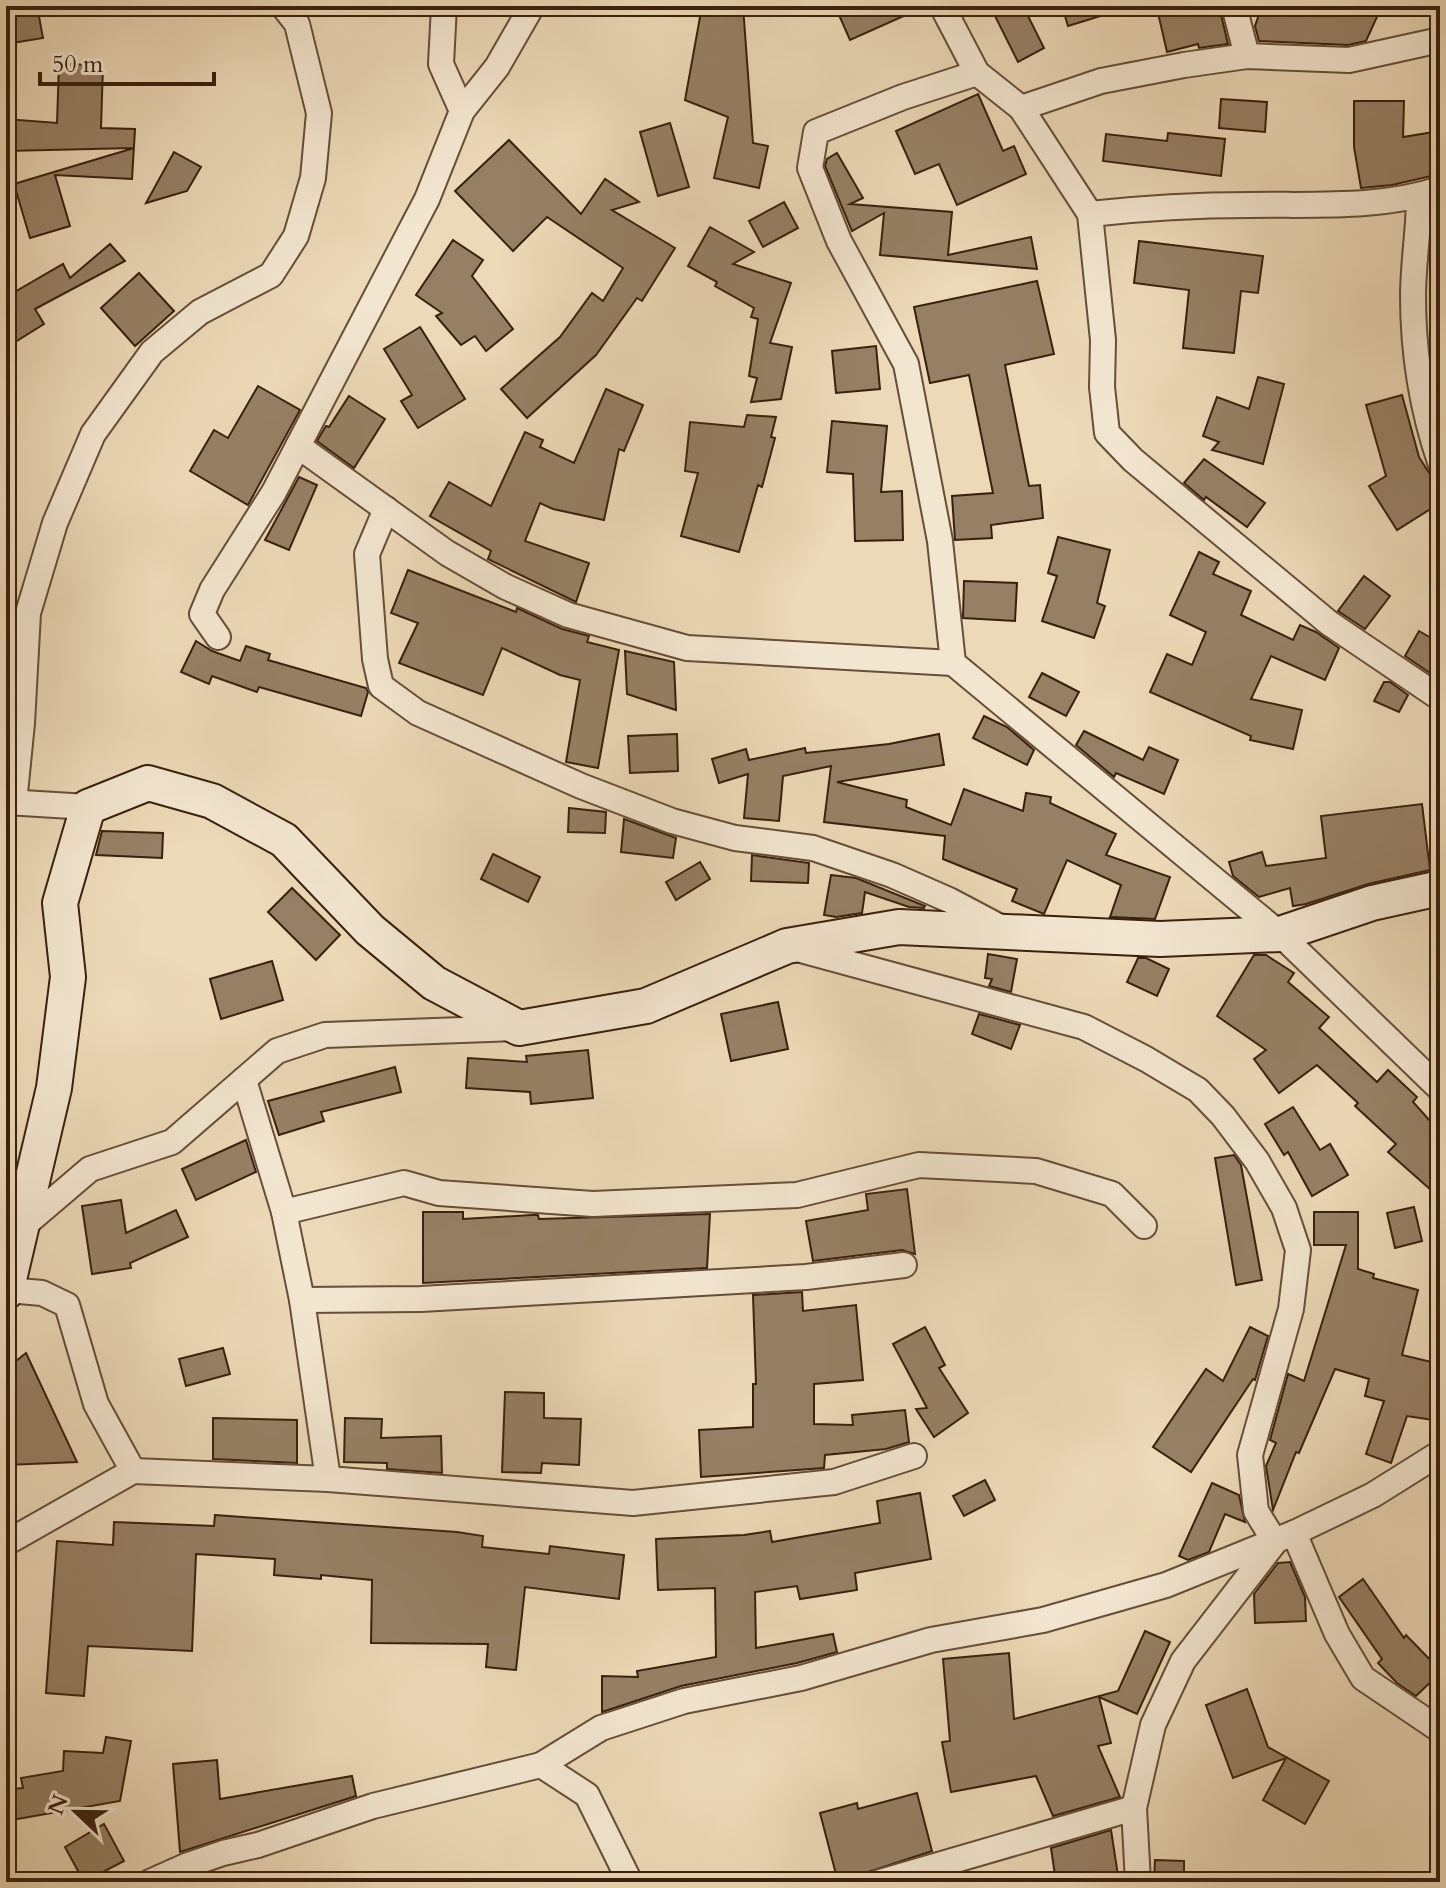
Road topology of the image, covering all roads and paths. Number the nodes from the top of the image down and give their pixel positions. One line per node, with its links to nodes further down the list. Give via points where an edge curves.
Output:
1 (283, 6): 19 (street, via 297,24 319,113 313,178 296,236 271,275 200,312 152,352 93,434 55,523 28,613 22,723)
2 (444, 6): 10 (street, via 441,64)
3 (532, 6): 10 (street, via 497,67)
4 (942, 6): 8 (street)
5 (1234, 6): 7 (street)
6 (1440, 40): 7 (street, via 1349,60)
7 (1247, 56): 9 (street, via 1101,81)
8 (977, 73): 9 (street); 17 (street, via 816,132 810,168 839,241 906,364 940,541)
9 (1021, 108): 12 (street)
10 (462, 111): 13 (street, via 427,199)
11 (1429, 193): 12 (street, via 1353,204); 14 (street, via 1413,294 1426,415)
12 (1090, 214): 18 (street, via 1107,433 1329,623)
13 (298, 446): 15 (street); 16 (street, via 212,590 202,614)
14 (1440, 462)
15 (386, 509): 17 (street, via 506,587 568,615 628,633 687,648); 22 (street, via 367,554 375,659 381,686 418,713 672,821 735,838 813,848 892,875)
16 (218, 637)
17 (953, 663): 23 (street)
18 (1440, 698)
19 (10, 802): 20 (street)
20 (88, 807): 25 (main road, via 148,783 212,801 284,840 370,930 434,983); 30 (main road, via 60,903 68,977 54,1088)
21 (1440, 888): 23 (main road, via 1372,903)
22 (1007, 931): 23 (main road, via 1160,939); 24 (main road, via 899,927)
23 (1280, 934): 27 (street)
24 (787, 946): 25 (main road, via 646,1006); 38 (street, via 1084,1027 1198,1090 1223,1116 1284,1208 1298,1250 1291,1309 1250,1455 1256,1511)
25 (519, 1028): 26 (street, via 325,1035 277,1051)
26 (244, 1080): 28 (street); 30 (street, via 172,1142 90,1169)
27 (1440, 1089)
28 (284, 1212): 29 (street, via 404,1183 439,1193 593,1204 797,1195 919,1165 1036,1171 1112,1194); 33 (street)
29 (1144, 1226)
30 (22, 1227): 32 (main road)
31 (904, 1265): 33 (street, via 806,1277 421,1299)
32 (7, 1291): 36 (street, via 42,1293 67,1305 96,1404)
33 (302, 1300): 37 (street)
34 (1440, 1453): 38 (street, via 1373,1495)
35 (914, 1456): 37 (street, via 834,1482 633,1503)
36 (133, 1471): 37 (street); 39 (street)
37 (328, 1479)
38 (1284, 1538): 40 (street, via 1363,1678); 41 (street, via 1166,1585 1043,1620 931,1640 801,1678 684,1701 601,1728); 42 (street, via 1183,1661 1153,1725)
39 (6, 1543)
40 (1440, 1730)
41 (541, 1765): 43 (street, via 373,1806 199,1861); 44 (street, via 587,1795)
42 (1134, 1808): 45 (street); 46 (street)
43 (150, 1882)
44 (630, 1882)
45 (880, 1882)
46 (1138, 1882)

